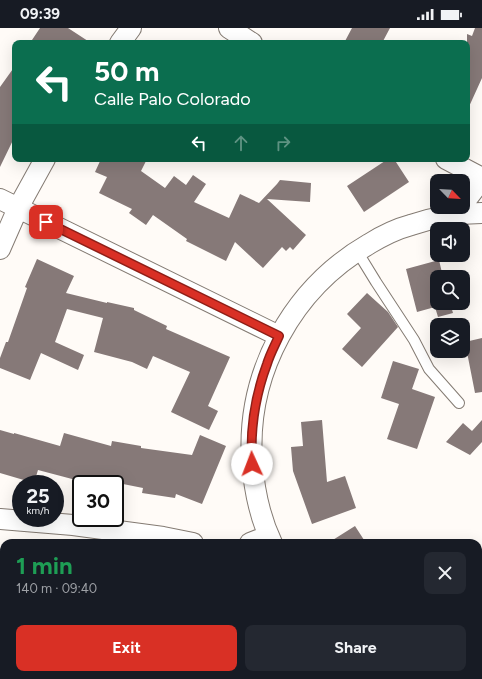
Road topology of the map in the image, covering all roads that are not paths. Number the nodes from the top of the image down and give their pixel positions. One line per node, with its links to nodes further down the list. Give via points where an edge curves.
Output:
1 (132, 28): 3 (street)
2 (229, 28): 4 (street)
3 (122, 40)
4 (247, 40)
5 (43, 162): 10 (street)
6 (451, 162): 7 (street)
7 (482, 179): 8 (street)
8 (470, 194)
9 (0, 199): 10 (street)
10 (18, 208): 14 (street); 16 (street)
11 (482, 212): 12 (street)
12 (470, 213)
13 (444, 214): 15 (street, via 382,236)
14 (0, 249)
15 (357, 251): 16 (street, via 313,288); 17 (lane, via 414,340 429,369)
16 (279, 336): 20 (street, via 258,391 251,449 253,479 259,508)
17 (459, 403)
18 (0, 519): 19 (street, via 73,525)
19 (173, 539)
20 (270, 539)

